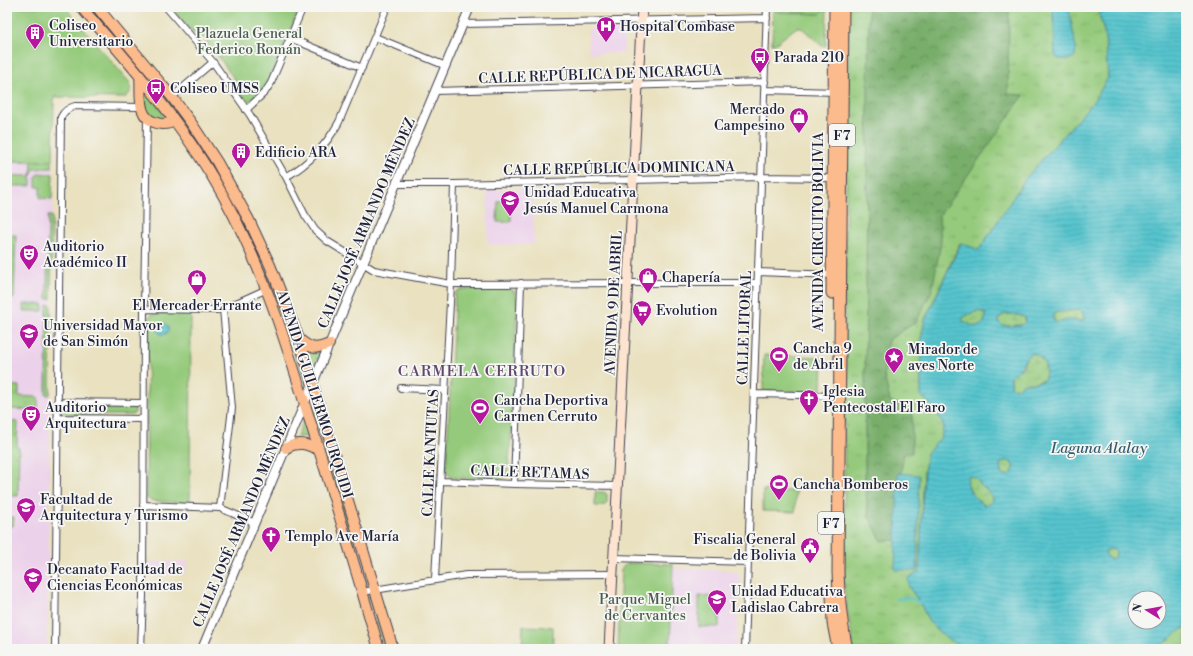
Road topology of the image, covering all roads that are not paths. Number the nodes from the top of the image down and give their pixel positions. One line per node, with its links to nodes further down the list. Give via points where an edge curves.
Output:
1 (81, 7): 19 (main road, AVENIDA GUILLERMO URQUIDI)
2 (97, 7): 25 (main road, AVENIDA GUILLERMO URQUIDI)
3 (303, 7): 14 (street)
4 (387, 7): 15 (street)
5 (470, 7): 13 (street, CALLE JOSÉ ARMANDO MÉNDEZ)
6 (642, 7): 12 (main road, AVENIDA 9 DE ABRIL)
7 (768, 7): 11 (street, CALLE LITORAL)
8 (835, 7): 24 (highway, AVENIDA CIRCUITO BOLIVIA / F7)
9 (842, 7): 24 (highway, AVENIDA CIRCUITO BOLIVIA / F7)
10 (168, 8): 16 (street)
11 (767, 18): 12 (street); 20 (street, CALLE LITORAL)
12 (642, 21): 13 (street); 21 (main road, AVENIDA 9 DE ABRIL)
13 (463, 24): 17 (street, CALLE JOSÉ ARMANDO MÉNDEZ)
14 (290, 38): 18 (street); 27 (street, via 271,83)
15 (375, 38): 17 (street); 18 (street)
16 (213, 62): 25 (street); 27 (street)
17 (446, 66): 23 (street, CALLE JOSÉ ARMANDO MÉNDEZ)
18 (362, 68): 30 (street, via 331,138 299,170)
19 (140, 76): 26 (main road); 29 (main road, AVENIDA GUILLERMO URQUIDI)
20 (765, 82): 21 (street, CALLE REPÚBLICA DE NICARAGUA); 22 (street, CALLE LITORAL)
21 (638, 85): 23 (street, CALLE REPÚBLICA DE NICARAGUA); 33 (main road, AVENIDA 9 DE ABRIL)
22 (764, 90): 24 (street); 31 (street, CALLE LITORAL)
23 (435, 91): 34 (street, CALLE JOSÉ ARMANDO MÉNDEZ)
24 (838, 92): 32 (highway, AVENIDA CIRCUITO BOLIVIA / F7)
25 (172, 97): 46 (main road, AVENIDA GUILLERMO URQUIDI, via 218,162 249,220)
26 (141, 107): 28 (main road); 53 (street, via 75,106 68,108 61,117)
27 (246, 110): 30 (street)
28 (147, 118): 29 (main road, via 160,124); 44 (street)
29 (175, 121): 43 (main road, AVENIDA GUILLERMO URQUIDI, via 213,178)
30 (286, 177): 36 (street, via 315,230)
31 (761, 177): 32 (street, CALLE REPÚBLICA DOMINICANA); 33 (street, CALLE REPÚBLICA DOMINICANA); 37 (street, CALLE LITORAL)
32 (837, 178): 38 (highway, AVENIDA CIRCUITO BOLIVIA / F7)
33 (633, 180): 35 (street, CALLE REPÚBLICA DOMINICANA); 39 (main road, AVENIDA 9 DE ABRIL)
34 (396, 184): 35 (street, CALLE REPÚBLICA DOMINICANA); 36 (street, CALLE JOSÉ ARMANDO MÉNDEZ)
35 (454, 184): 42 (street, CALLE KANTUTAS)
36 (363, 265): 42 (street, via 374,270); 47 (street, CALLE JOSÉ ARMANDO MÉNDEZ)
37 (758, 272): 38 (street); 41 (street, CALLE LITORAL)
38 (836, 275): 52 (highway, AVENIDA CIRCUITO BOLIVIA / F7)
39 (627, 282): 40 (street); 41 (street); 62 (main road, AVENIDA 9 DE ABRIL)
40 (521, 283): 42 (street); 61 (street)
41 (757, 283): 51 (street, CALLE LITORAL)
42 (451, 284): 50 (street, CALLE KANTUTAS)
43 (267, 290): 45 (street); 54 (main road, AVENIDA GUILLERMO URQUIDI)
44 (144, 309): 45 (street); 55 (street)
45 (223, 309): 64 (street, via 232,408)
46 (299, 339): 47 (main road, via 313,348); 48 (main road, AVENIDA GUILLERMO URQUIDI)
47 (329, 344): 48 (street, CALLE JOSÉ ARMANDO MÉNDEZ)
48 (312, 383): 54 (street, CALLE JOSÉ ARMANDO MÉNDEZ); 70 (main road, AVENIDA GUILLERMO URQUIDI)
49 (401, 388): 50 (street)
50 (445, 390): 60 (street, CALLE KANTUTAS)
51 (754, 394): 52 (street); 67 (street, CALLE LITORAL)
52 (835, 396): 79 (highway, AVENIDA CIRCUITO BOLIVIA / F7, via 831,491 832,602); 80 (highway, AVENIDA CIRCUITO BOLIVIA / F7, via 840,606)
53 (57, 402): 55 (street); 56 (street)
54 (304, 402): 58 (street, CALLE JOSÉ ARMANDO MÉNDEZ); 59 (main road, AVENIDA GUILLERMO URQUIDI)
55 (143, 403): 57 (street)
56 (57, 418): 57 (street); 72 (street)
57 (143, 419): 63 (street)
58 (286, 448): 59 (main road, via 301,443); 65 (street, CALLE JOSÉ ARMANDO MÉNDEZ)
59 (319, 450): 71 (main road, AVENIDA GUILLERMO URQUIDI)
60 (441, 481): 61 (street, CALLE RETAMAS); 69 (street, CALLE KANTUTAS)
61 (514, 484): 62 (street, CALLE RETAMAS)
62 (618, 486): 66 (main road, AVENIDA 9 DE ABRIL)
63 (143, 505): 64 (street); 73 (street)
64 (220, 508): 65 (street)
65 (255, 523): 74 (street, CALLE JOSÉ ARMANDO MÉNDEZ)
66 (614, 558): 67 (street); 68 (main road, AVENIDA 9 DE ABRIL)
67 (748, 562): 78 (street, CALLE LITORAL)
68 (614, 574): 69 (street, via 466,575); 77 (main road, AVENIDA 9 DE ABRIL)
69 (435, 579): 70 (street)
70 (376, 589): 71 (street); 76 (main road, AVENIDA GUILLERMO URQUIDI)
71 (362, 592): 75 (main road, AVENIDA GUILLERMO URQUIDI)
72 (55, 649)
73 (141, 649)
74 (202, 649)
75 (379, 649)
76 (393, 649)
77 (609, 649)
78 (744, 649)
79 (838, 649)
80 (847, 649)

